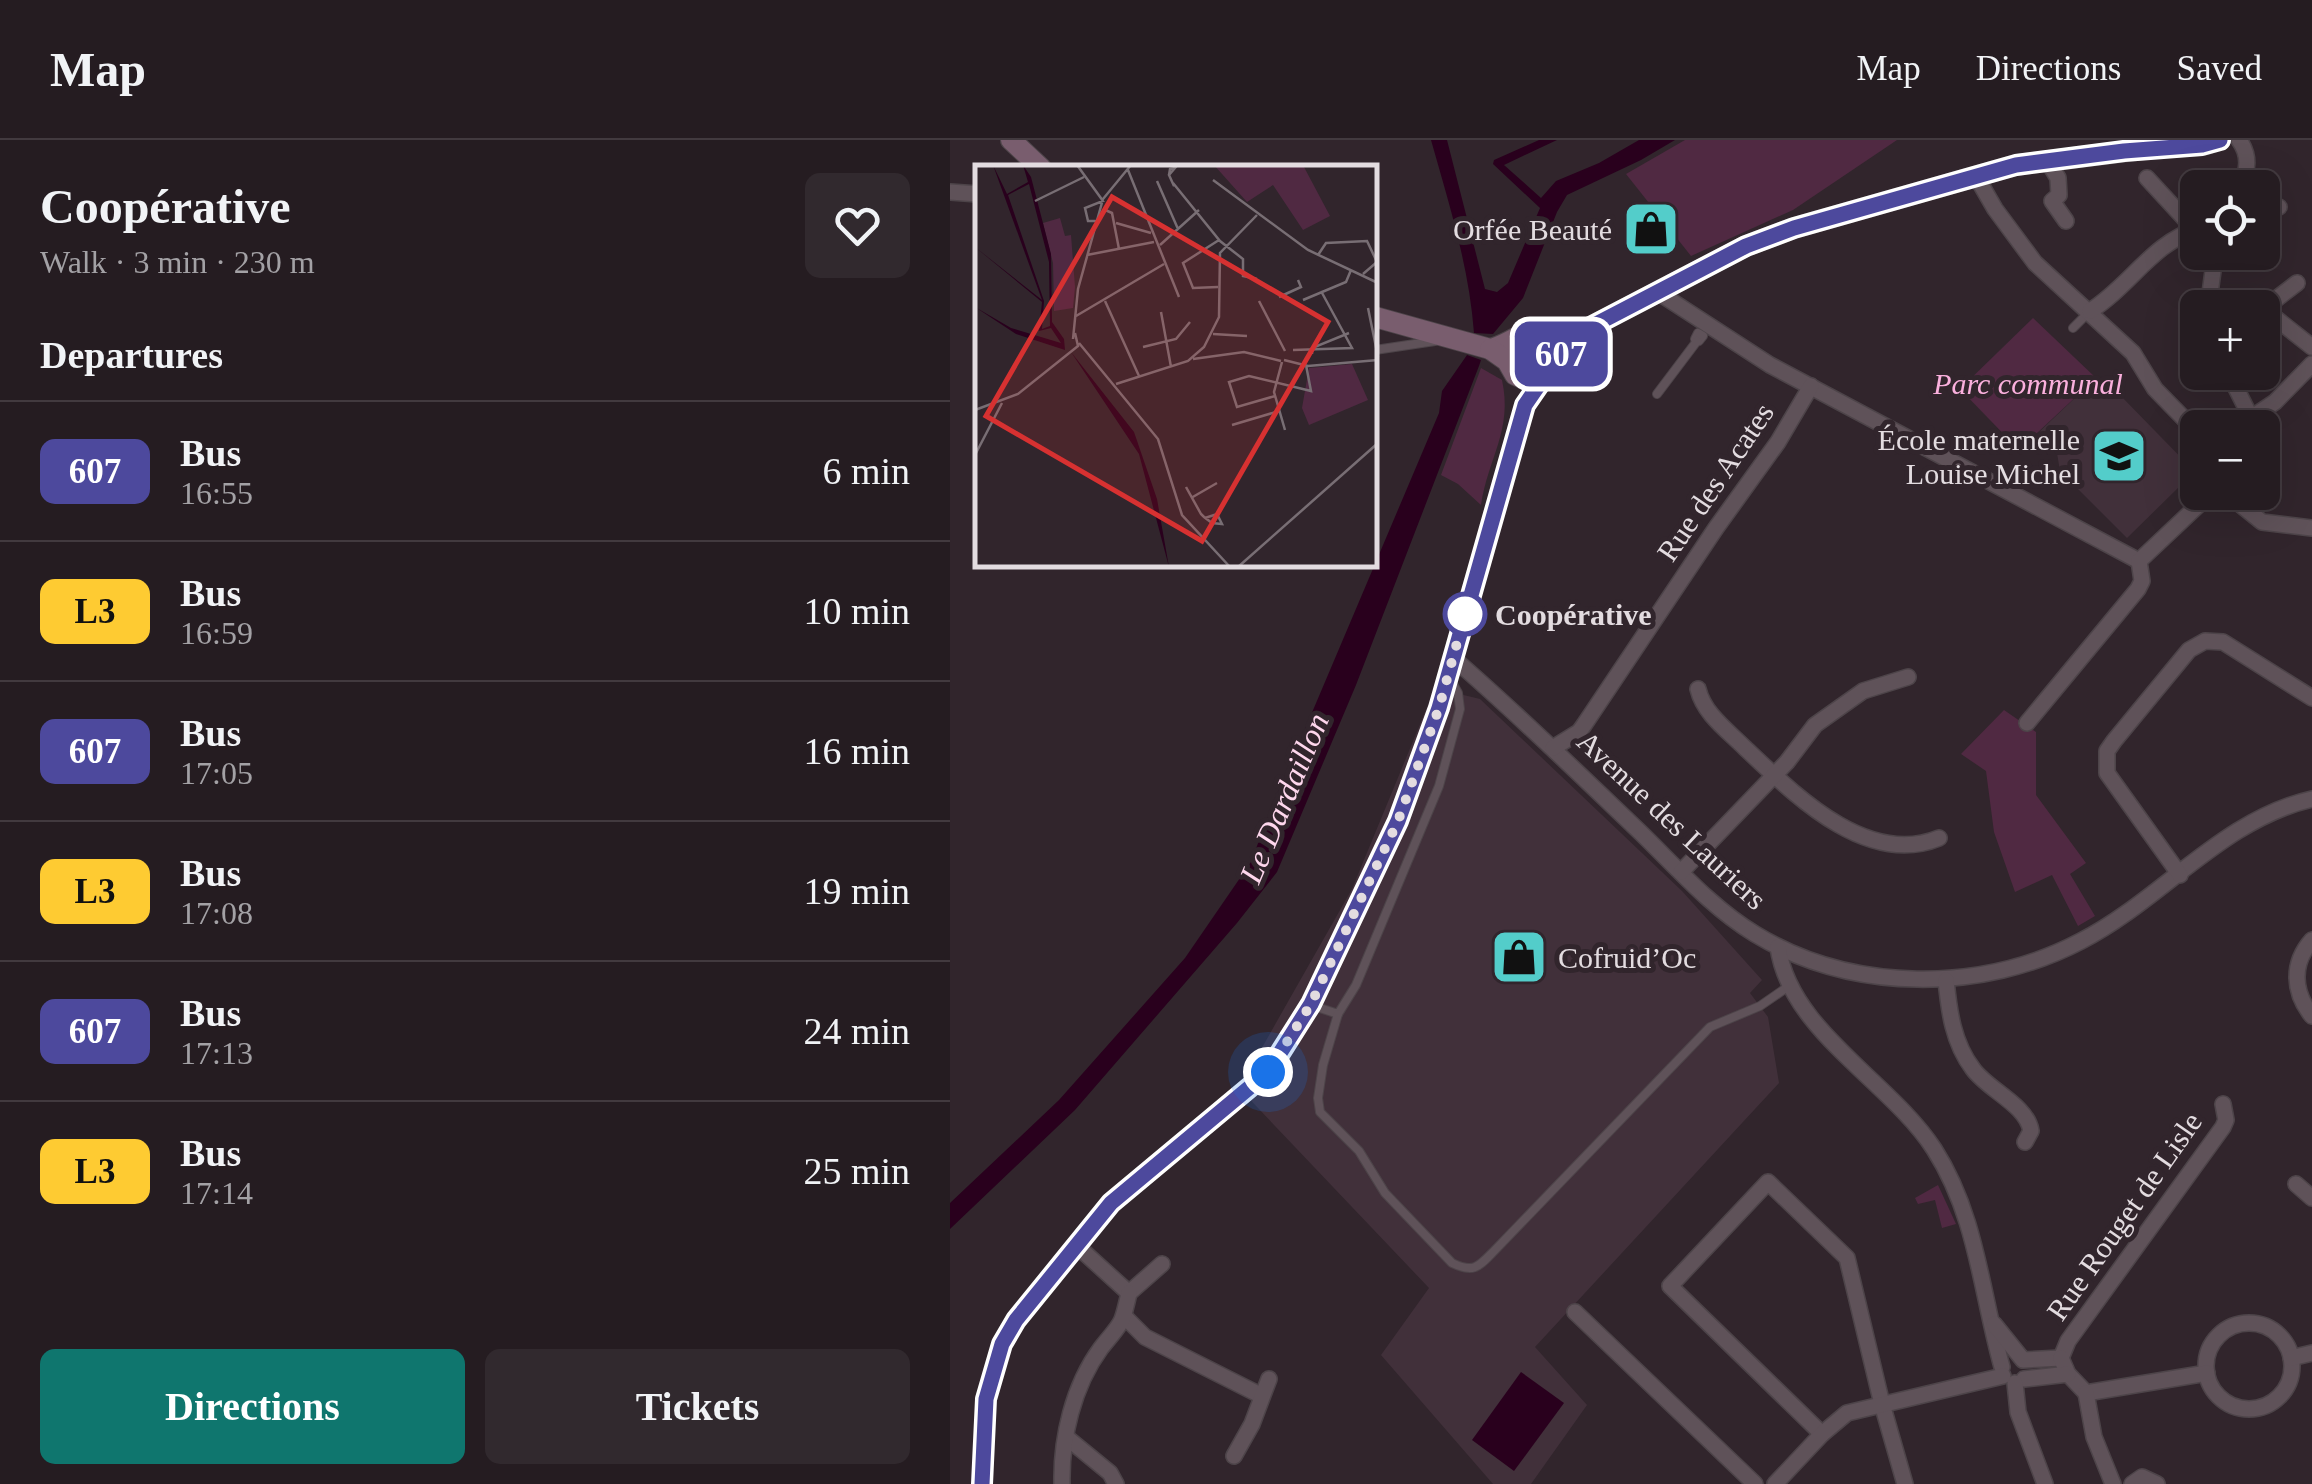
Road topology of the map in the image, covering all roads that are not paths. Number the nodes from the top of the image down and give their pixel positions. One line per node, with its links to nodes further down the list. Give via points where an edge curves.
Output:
1 (1011, 140): 6 (main road)
2 (2220, 140): 4 (main road)
3 (2239, 140): 7 (street)
4 (2160, 145): 5 (main road)
5 (2047, 160): 8 (main road); 13 (street, via 2058,178 2059,195 2052,201)
6 (1038, 165)
7 (2244, 170)
8 (1976, 176): 15 (main road, via 1794,228); 20 (street, via 2035,263)
9 (2148, 178): 12 (street)
10 (950, 192): 11 (street)
11 (975, 194)
12 (2180, 212)
13 (2066, 221)
14 (2180, 235): 20 (street)
15 (1683, 280): 17 (main road); 19 (street)
16 (2297, 283): 18 (street)
17 (1660, 292): 19 (street); 28 (main road)
18 (2280, 296)
19 (1685, 307): 24 (street)
20 (2090, 311): 23 (lane); 37 (street, via 2133,352)
21 (1378, 318): 25 (main road)
22 (2280, 323): 26 (street)
23 (2073, 328)
24 (1702, 333): 33 (street); 34 (lane)
25 (1451, 340): 27 (lane); 29 (main road)
26 (2312, 348)
27 (1378, 350)
28 (1552, 350): 29 (main road, via 1530,332); 31 (main road)
29 (1502, 351): 32 (main road)
30 (2312, 364): 36 (street)
31 (1543, 378): 32 (main road); 35 (street)
32 (1521, 379): 35 (street)
33 (1811, 386): 41 (street); 47 (street, Rue des Acates, via 1584,726)
34 (1657, 394)
35 (1525, 405): 42 (street)
36 (2265, 410)
37 (2180, 415)
38 (2193, 510): 41 (street)
39 (2248, 510): 40 (street, via 2262,522)
40 (2312, 528)
41 (2139, 561): 46 (street, via 2138,589)
42 (1450, 666): 47 (street, Avenue des Lauriers); 58 (street, via 1398,821); 59 (lane, via 1460,709 1439,786)
43 (1908, 677): 48 (street, via 1863,691 1826,715)
44 (1698, 688): 48 (street, via 1708,712)
45 (2312, 698): 52 (street, via 2230,645 2204,641 2114,742 2107,774)
46 (2026, 724)
47 (1553, 748): 51 (street, Avenue des Lauriers)
48 (1774, 776): 50 (street, via 1846,829 1912,845); 51 (street)
49 (2312, 798): 52 (street, Avenue des Lauriers, via 2262,816)
50 (1938, 838)
51 (1681, 872): 54 (street, Avenue des Lauriers)
52 (2180, 875): 56 (street, Avenue des Lauriers, via 2118,919 2039,961)
53 (2312, 940): 60 (street, via 2296,974)
54 (1778, 946): 55 (street, Avenue des Lauriers); 57 (street)
55 (1803, 956): 56 (street, Avenue des Lauriers, via 1880,976); 57 (street)
56 (1946, 980): 62 (street, via 1964,1055 2026,1117)
57 (1790, 986): 59 (lane, via 1710,1028 1495,1250 1465,1270 1385,1193 1359,1151 1320,1112 1323,1065); 70 (street, via 1935,1151 1965,1208)
58 (1311, 1004): 59 (lane); 65 (street, via 1268,1072 1138,1178)
59 (1338, 1014)
60 (2312, 1016)
61 (2223, 1104): 72 (street, Rue Rouget de Lisle, via 2223,1127)
62 (2026, 1142)
63 (2296, 1184): 64 (street)
64 (2312, 1198)
65 (1076, 1245): 67 (street); 86 (street, via 1002,1344 986,1399)
66 (1162, 1264): 67 (street)
67 (1129, 1294): 69 (street)
68 (1575, 1312): 89 (street)
69 (1125, 1318): 80 (street, via 1145,1337); 83 (street, via 1086,1374)
70 (1994, 1324): 74 (street); 77 (street)
71 (2312, 1352): 73 (street)
72 (2061, 1358): 74 (street); 76 (street)
73 (2292, 1358): 75 (street, via 2275,1332 2246,1323 2218,1336); 75 (street, via 2284,1392 2256,1408 2222,1398)
74 (2023, 1360): 77 (street, via 2027,1370)
75 (2207, 1373): 79 (street)
76 (2068, 1374): 77 (street); 79 (street)
77 (2011, 1376): 81 (street); 91 (street)
78 (1270, 1379): 80 (street)
79 (2086, 1393): 92 (street)
80 (1262, 1396): 84 (street)
81 (1882, 1404): 82 (street, via 1847,1413); 82 (street, via 1847,1258 1768,1182 1670,1286); 90 (street)
82 (1822, 1434): 85 (street)
83 (1066, 1437): 87 (street); 88 (street)
84 (1234, 1456)
85 (1779, 1483)
86 (982, 1484)
87 (1062, 1484)
88 (1116, 1484)
89 (1755, 1484)
90 (1905, 1484)
91 (2044, 1484)
92 (2113, 1484)
93 (2132, 1484): 94 (street, via 2142,1477)
94 (2157, 1484)

